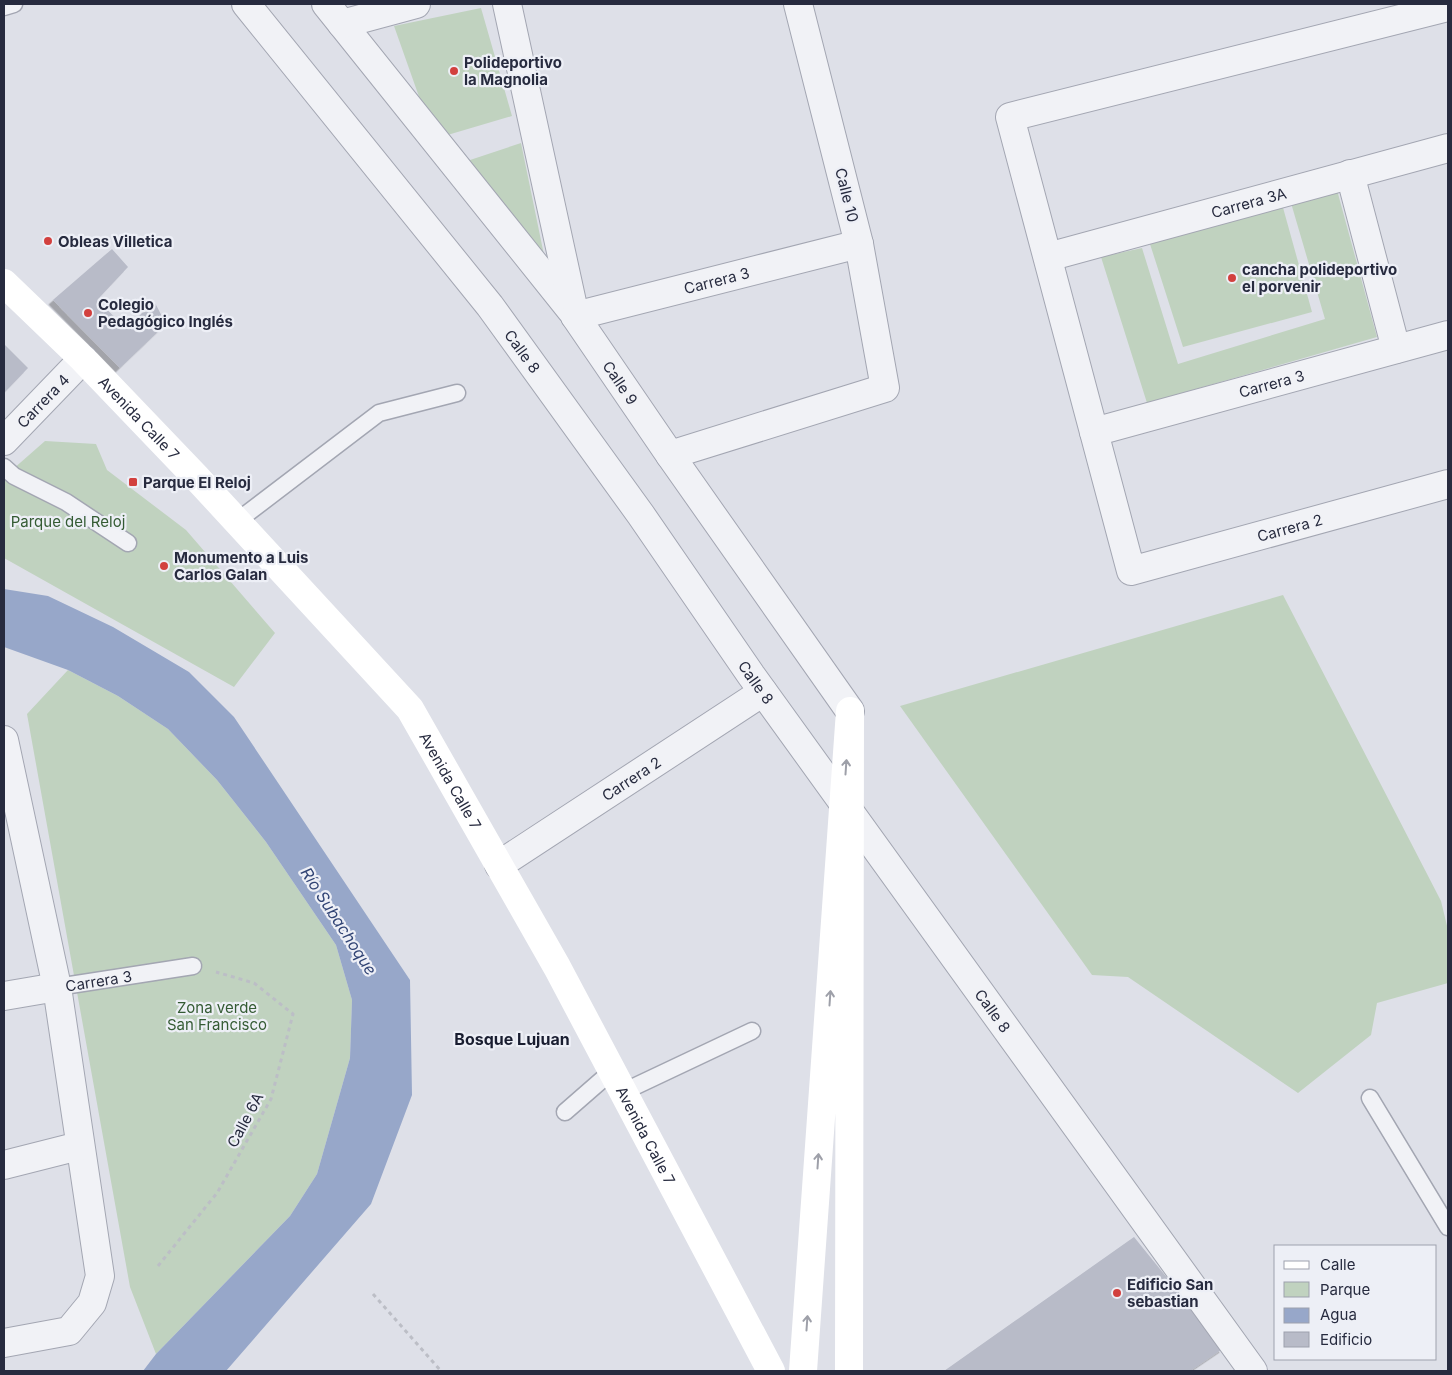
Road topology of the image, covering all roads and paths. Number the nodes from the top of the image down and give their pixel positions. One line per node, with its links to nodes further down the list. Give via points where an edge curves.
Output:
1 (14, 4): 6 (lane)
2 (246, 4): 26 (street, Calle 8, via 490,306 641,514)
3 (416, 4): 8 (street)
4 (508, 4): 14 (street, Calle 9)
5 (798, 4): 11 (street, Calle 10)
6 (4, 7)
7 (1447, 12): 12 (street, via 1010,117)
8 (334, 14): 14 (street)
9 (1448, 148): 10 (street, Carrera 3A)
10 (1350, 174): 12 (street, Carrera 3A); 16 (street)
11 (859, 244): 14 (street, Carrera 3); 21 (street, Calle 10, via 885,388)
12 (1048, 257): 19 (street)
13 (4, 283): 17 (main road, Avenida Calle 7)
14 (575, 316): 21 (street, Calle 9)
15 (1448, 335): 16 (street, Carrera 3)
16 (1396, 349): 19 (street, Carrera 3)
17 (83, 359): 20 (street, Carrera 4); 24 (main road, Avenida Calle 7)
18 (457, 393): 24 (lane, via 379,413)
19 (1094, 432): 23 (street, Carrera 2, via 1131,570)
20 (4, 441)
21 (670, 454): 27 (street, Calle 9)
22 (4, 467): 25 (lane, via 14,476 66,502)
23 (1448, 484)
24 (236, 522): 30 (main road, Avenida Calle 7, via 410,709)
25 (128, 543)
26 (763, 692): 30 (street, Carrera 2); 48 (street, Calle 8)
27 (850, 711): 46 (main road, one-way to 27); 47 (main road)
28 (4, 740): 29 (street)
29 (11, 805): 32 (street)
30 (499, 865): 35 (main road, Avenida Calle 7, via 558,967)
31 (193, 966): 32 (lane, Carrera 3); 41 (path, Calle 6A, via 254,983 293,1014 271,1099 217,1194)
32 (57, 987): 33 (street, Carrera 3); 38 (street)
33 (4, 996)
34 (752, 1031): 35 (lane)
35 (618, 1082): 37 (lane); 45 (main road, Avenida Calle 7)
36 (1370, 1098): 40 (lane)
37 (565, 1112)
38 (79, 1146): 39 (street); 43 (street, via 100,1276 92,1302 69,1331)
39 (4, 1165)
40 (1448, 1227)
41 (158, 1266)
42 (373, 1294): 44 (path)
43 (4, 1343)
44 (441, 1371)
45 (771, 1371)
46 (803, 1371)
47 (849, 1371)
48 (1253, 1371)

